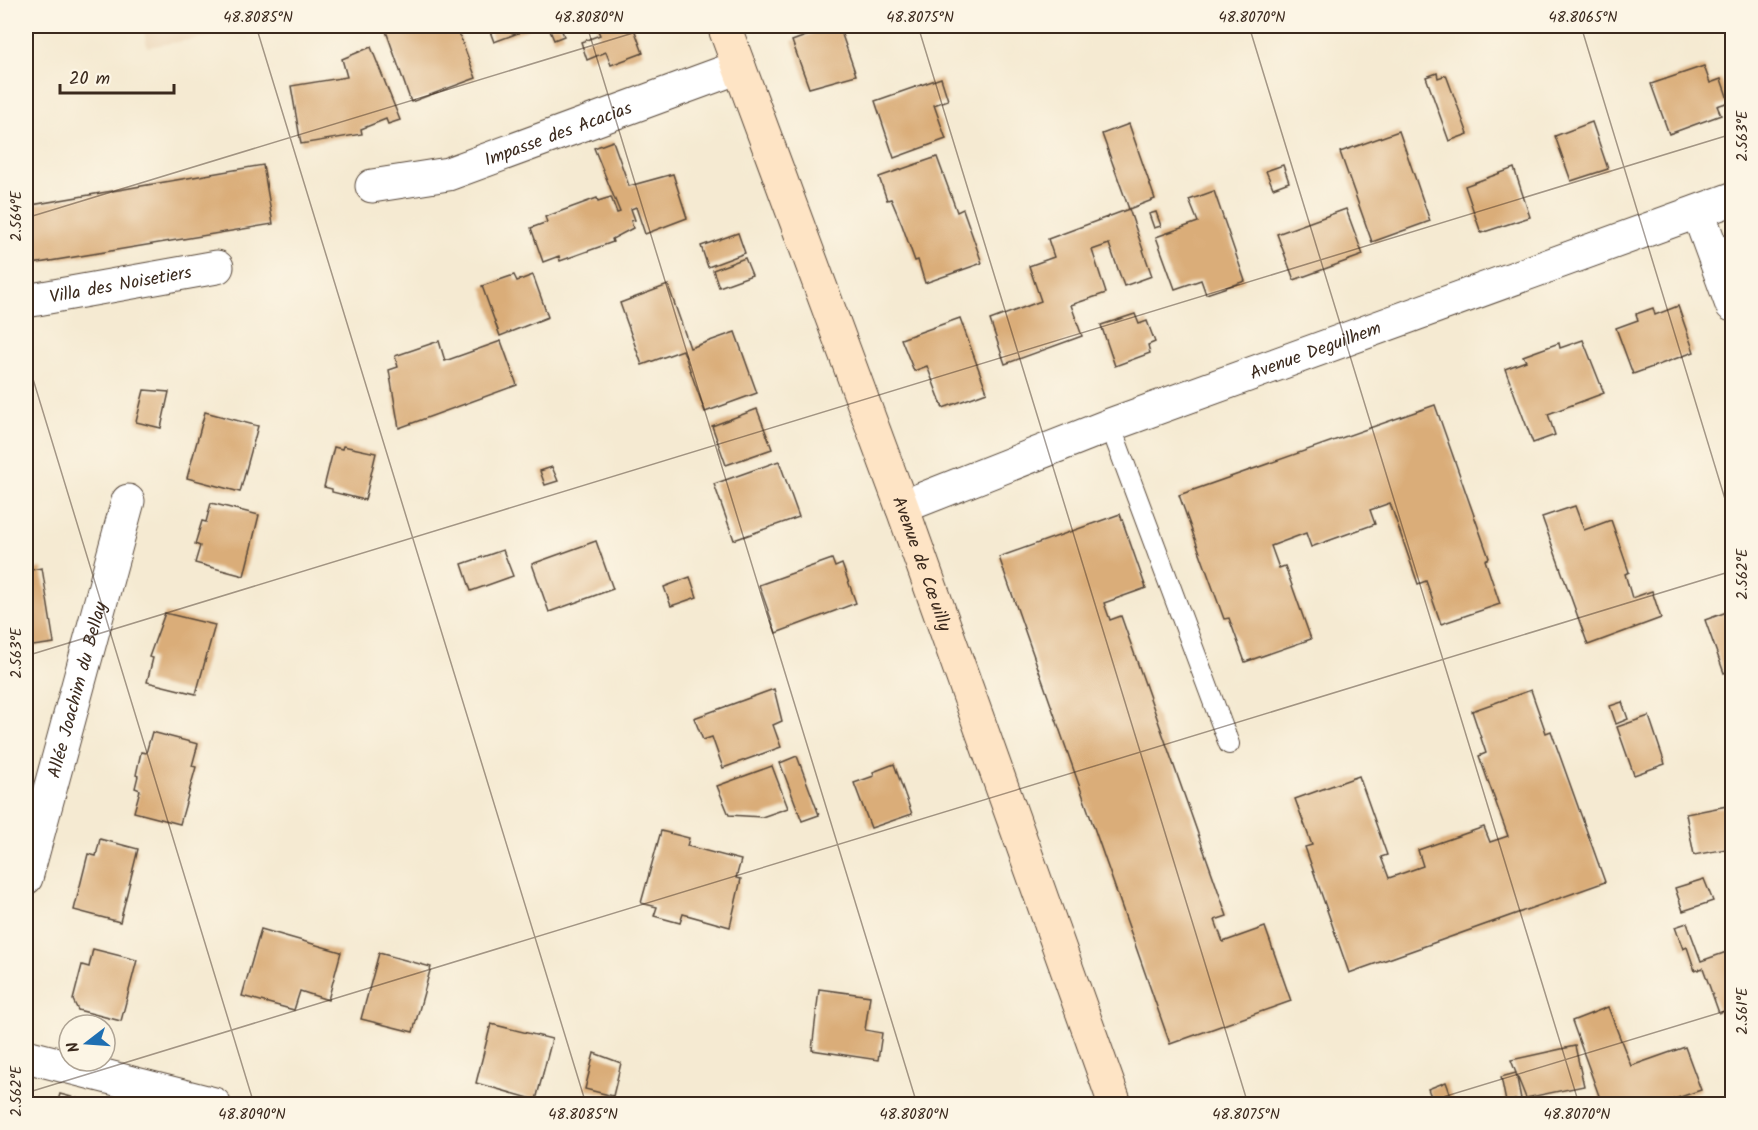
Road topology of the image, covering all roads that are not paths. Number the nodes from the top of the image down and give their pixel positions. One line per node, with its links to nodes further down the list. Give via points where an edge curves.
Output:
1 (724, 26): 2 (street, Avenue de Cœuilly)
2 (739, 67): 3 (street, Impasse des Acacias, via 448,174); 11 (street, Avenue de Cœuilly)
3 (372, 186)
4 (1732, 199): 5 (street, Avenue Deguilhem)
5 (1698, 212): 8 (street); 9 (street, Avenue Deguilhem)
6 (217, 267): 7 (street, Villa des Noisetiers)
7 (26, 301)
8 (1732, 304)
9 (1110, 425): 11 (street, Avenue Deguilhem); 12 (lane)
10 (128, 501): 13 (street, Allée Joachim du Bellay)
11 (902, 507): 16 (street, Avenue de Cœuilly)
12 (1229, 744)
13 (26, 878)
14 (26, 1056): 15 (street)
15 (214, 1104)
16 (1115, 1104)

